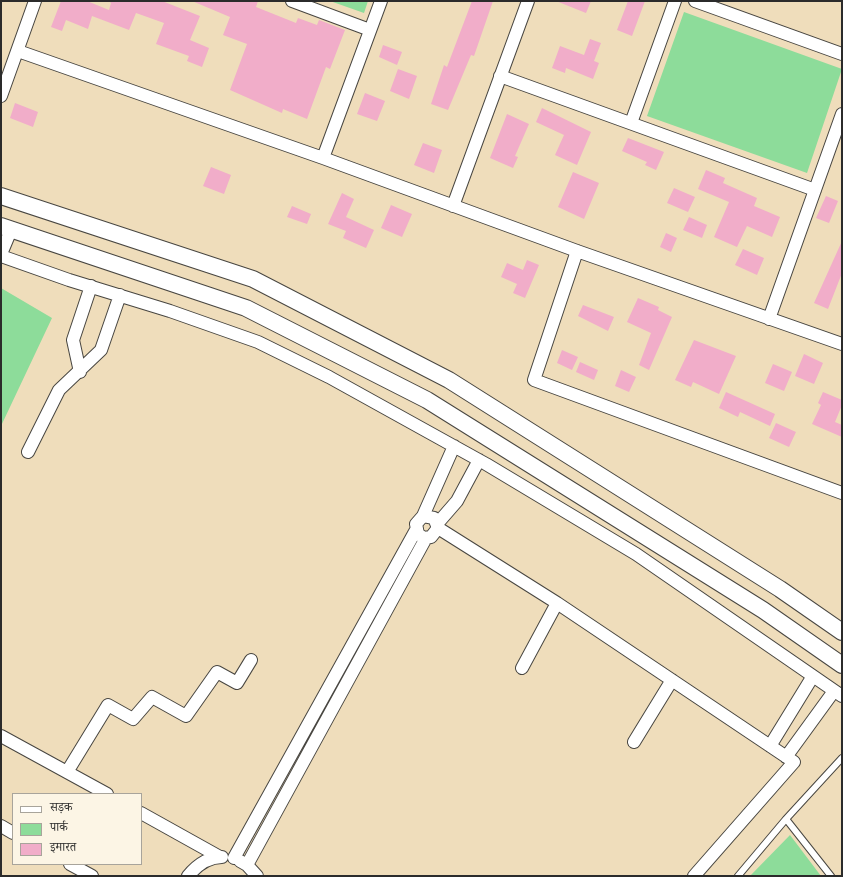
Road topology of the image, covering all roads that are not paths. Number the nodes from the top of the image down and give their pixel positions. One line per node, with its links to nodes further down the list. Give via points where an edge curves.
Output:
1 (35, 1): 8 (street)
2 (292, 1): 7 (street)
3 (381, 1): 7 (street)
4 (528, 1): 10 (street)
5 (675, 1): 13 (street)
6 (695, 1): 9 (street)
7 (370, 30): 14 (street)
8 (18, 51): 11 (street); 14 (street)
9 (842, 54)
10 (500, 76): 13 (street); 17 (street)
11 (1, 96)
12 (842, 114): 15 (street)
13 (631, 123): 15 (street)
14 (323, 158): 17 (street)
15 (815, 190): 23 (street)
16 (1, 196): 35 (street, via 253,279 435,372 773,584)
17 (453, 206): 19 (street)
18 (6, 228): 20 (street); 37 (street, via 246,308 427,400 763,610)
19 (577, 251): 23 (street); 29 (street, via 534,380)
20 (1, 255): 21 (street)
21 (91, 286): 22 (street); 25 (street, via 73,340)
22 (120, 295): 25 (street, via 101,350); 26 (street, via 258,342 329,377)
23 (769, 319): 24 (street)
24 (842, 344)
25 (80, 372): 27 (street, via 59,390)
26 (454, 446): 28 (street); 30 (street)
27 (28, 452)
28 (479, 460): 31 (street, via 457,501); 39 (street, via 636,554)
29 (842, 494)
30 (423, 516): 31 (street, via 430,516); 32 (street, via 417,520)
31 (437, 526): 33 (street, via 434,534); 34 (street)
32 (416, 530): 33 (street); 54 (street)
33 (426, 538): 56 (street)
34 (557, 603): 38 (street); 40 (street)
35 (842, 632)
36 (251, 660): 47 (street, via 237,683 217,672 186,716 152,697 133,719 108,705)
37 (842, 665)
38 (522, 668)
39 (813, 676): 41 (street); 44 (street)
40 (672, 680): 43 (street); 44 (street)
41 (838, 694): 45 (street)
42 (1, 736): 47 (street)
43 (634, 742)
44 (770, 746): 45 (street)
45 (786, 757): 60 (street, via 794,762)
46 (842, 758): 50 (lane)
47 (67, 772): 48 (street)
48 (105, 793)
49 (142, 814): 53 (street)
50 (786, 819): 61 (lane); 62 (lane)
51 (1, 826): 52 (street)
52 (12, 832)
53 (220, 857): 54 (street); 58 (street, via 207,860)
54 (234, 858): 56 (street)
55 (72, 865): 57 (street)
56 (247, 865): 59 (street)
57 (92, 876)
58 (188, 876)
59 (257, 876)
60 (694, 876)
61 (738, 876)
62 (831, 876)

